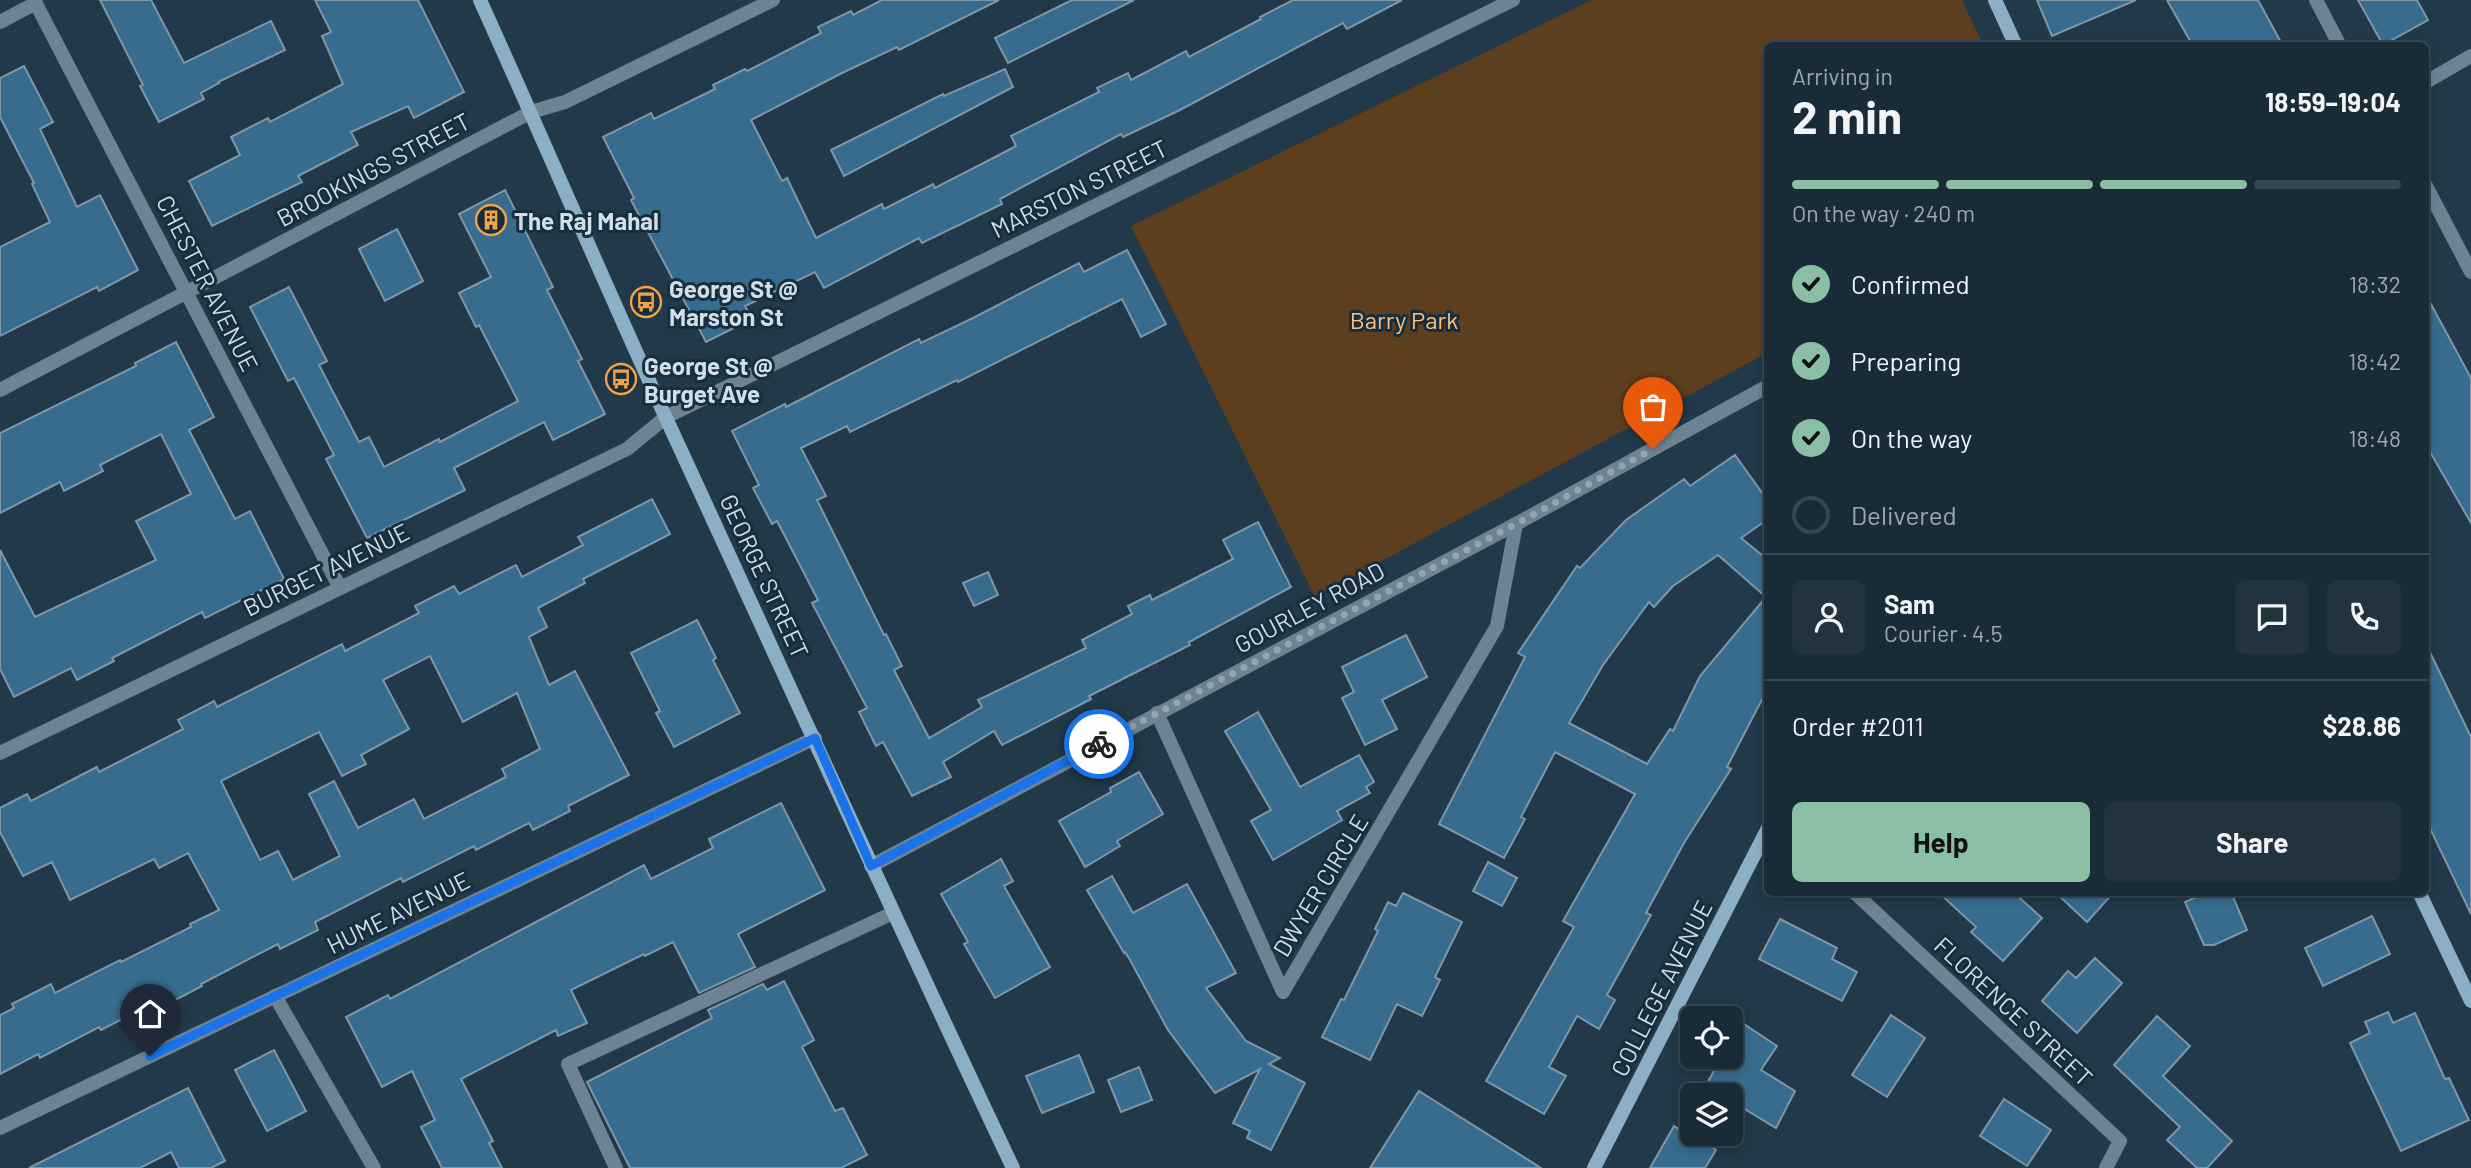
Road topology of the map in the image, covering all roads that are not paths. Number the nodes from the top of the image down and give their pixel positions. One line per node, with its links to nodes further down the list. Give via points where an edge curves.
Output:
1 (480, 0): 12 (street, GEORGE STREET)
2 (773, 0): 12 (street, BROOKINGS STREET, via 565,102)
3 (1513, 0): 18 (street, MARSTON STREET)
4 (1995, 0): 8 (street)
5 (2316, 0): 9 (street)
6 (35, 1): 7 (street); 15 (street, CHESTER AVENUE)
7 (0, 22)
8 (2014, 42)
9 (2338, 42)
10 (2471, 56): 11 (street)
11 (2429, 80)
12 (531, 112): 15 (street, BROOKINGS STREET); 18 (street, GEORGE STREET)
13 (2429, 192): 14 (street)
14 (2471, 272)
15 (188, 293): 17 (street, BROOKINGS STREET); 20 (street, CHESTER AVENUE)
16 (1764, 388): 19 (street, GOURLEY ROAD)
17 (0, 390)
18 (666, 417): 20 (street, BURGET AVENUE, via 627,449); 22 (street, GEORGE STREET)
19 (1516, 524): 21 (street, GOURLEY ROAD); 21 (street, DWYER CIRCLE, via 1497,626 1283,992)
20 (340, 588): 23 (street, BURGET AVENUE)
21 (1157, 713): 25 (street, GOURLEY ROAD)
22 (815, 738): 25 (street, GEORGE STREET); 29 (street, HUME AVENUE)
23 (0, 753)
24 (1764, 836): 35 (street, COLLEGE AVENUE)
25 (871, 866): 28 (street, GEORGE STREET)
26 (1858, 896): 36 (street, FLORENCE STREET, via 2120,1141)
27 (2420, 896): 30 (street)
28 (893, 913): 33 (street, via 568,1063); 34 (street, GEORGE STREET)
29 (275, 996): 31 (street, HUME AVENUE); 32 (street)
30 (2471, 1001)
31 (0, 1128)
32 (374, 1168)
33 (616, 1168)
34 (1013, 1168)
35 (1594, 1168)
36 (2106, 1168)

